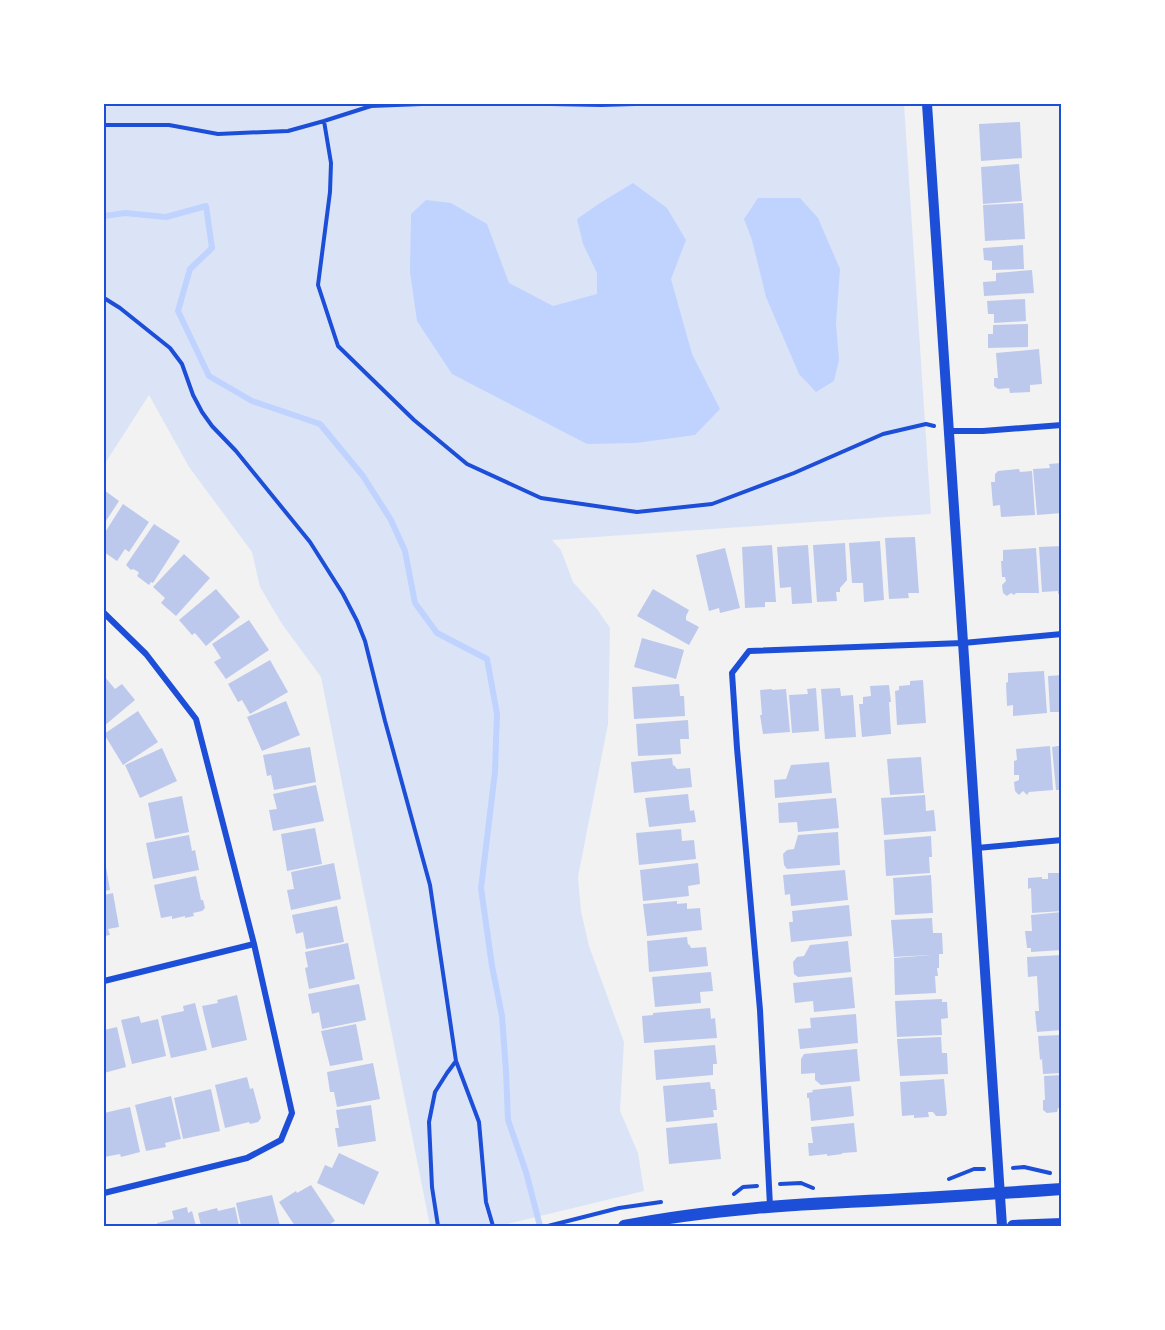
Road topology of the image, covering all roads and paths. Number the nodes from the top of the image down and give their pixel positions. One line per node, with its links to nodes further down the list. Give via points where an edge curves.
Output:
1 (422, 104): 5 (path, via 371,106)
2 (550, 104): 3 (path)
3 (635, 104)
4 (927, 104): 9 (street)
5 (324, 121): 6 (path, via 288,131 218,134 169,125); 9 (path, via 331,163 330,192 318,285 338,346 466,464 541,498 637,512 712,504 884,434 926,424)
6 (104, 125)
7 (104, 298): 17 (path, via 170,348 182,364 202,412 310,542 357,621 430,885)
8 (1062, 424): 9 (street)
9 (949, 431): 12 (street)
10 (104, 614): 15 (street, via 146,654 196,719)
11 (1062, 634): 12 (street)
12 (963, 643): 14 (street); 23 (street, via 749,651 732,673 760,1010)
13 (1062, 840): 14 (street)
14 (977, 848): 22 (street)
15 (254, 944): 16 (street); 21 (street, via 292,1113 281,1140 247,1158)
16 (104, 981)
17 (456, 1061): 26 (path, via 435,1092 429,1122); 27 (path, via 479,1122 486,1202)
18 (1024, 1167): 19 (path)
19 (1055, 1173)
20 (1062, 1189): 22 (main road)
21 (104, 1193)
22 (1000, 1193): 23 (main road); 30 (street)
23 (770, 1206): 29 (main road)
24 (600, 1212): 28 (path)
25 (1062, 1224): 31 (main road)
26 (438, 1227)
27 (494, 1227)
28 (548, 1227)
29 (624, 1227)
30 (1002, 1227)
31 (1012, 1227)

